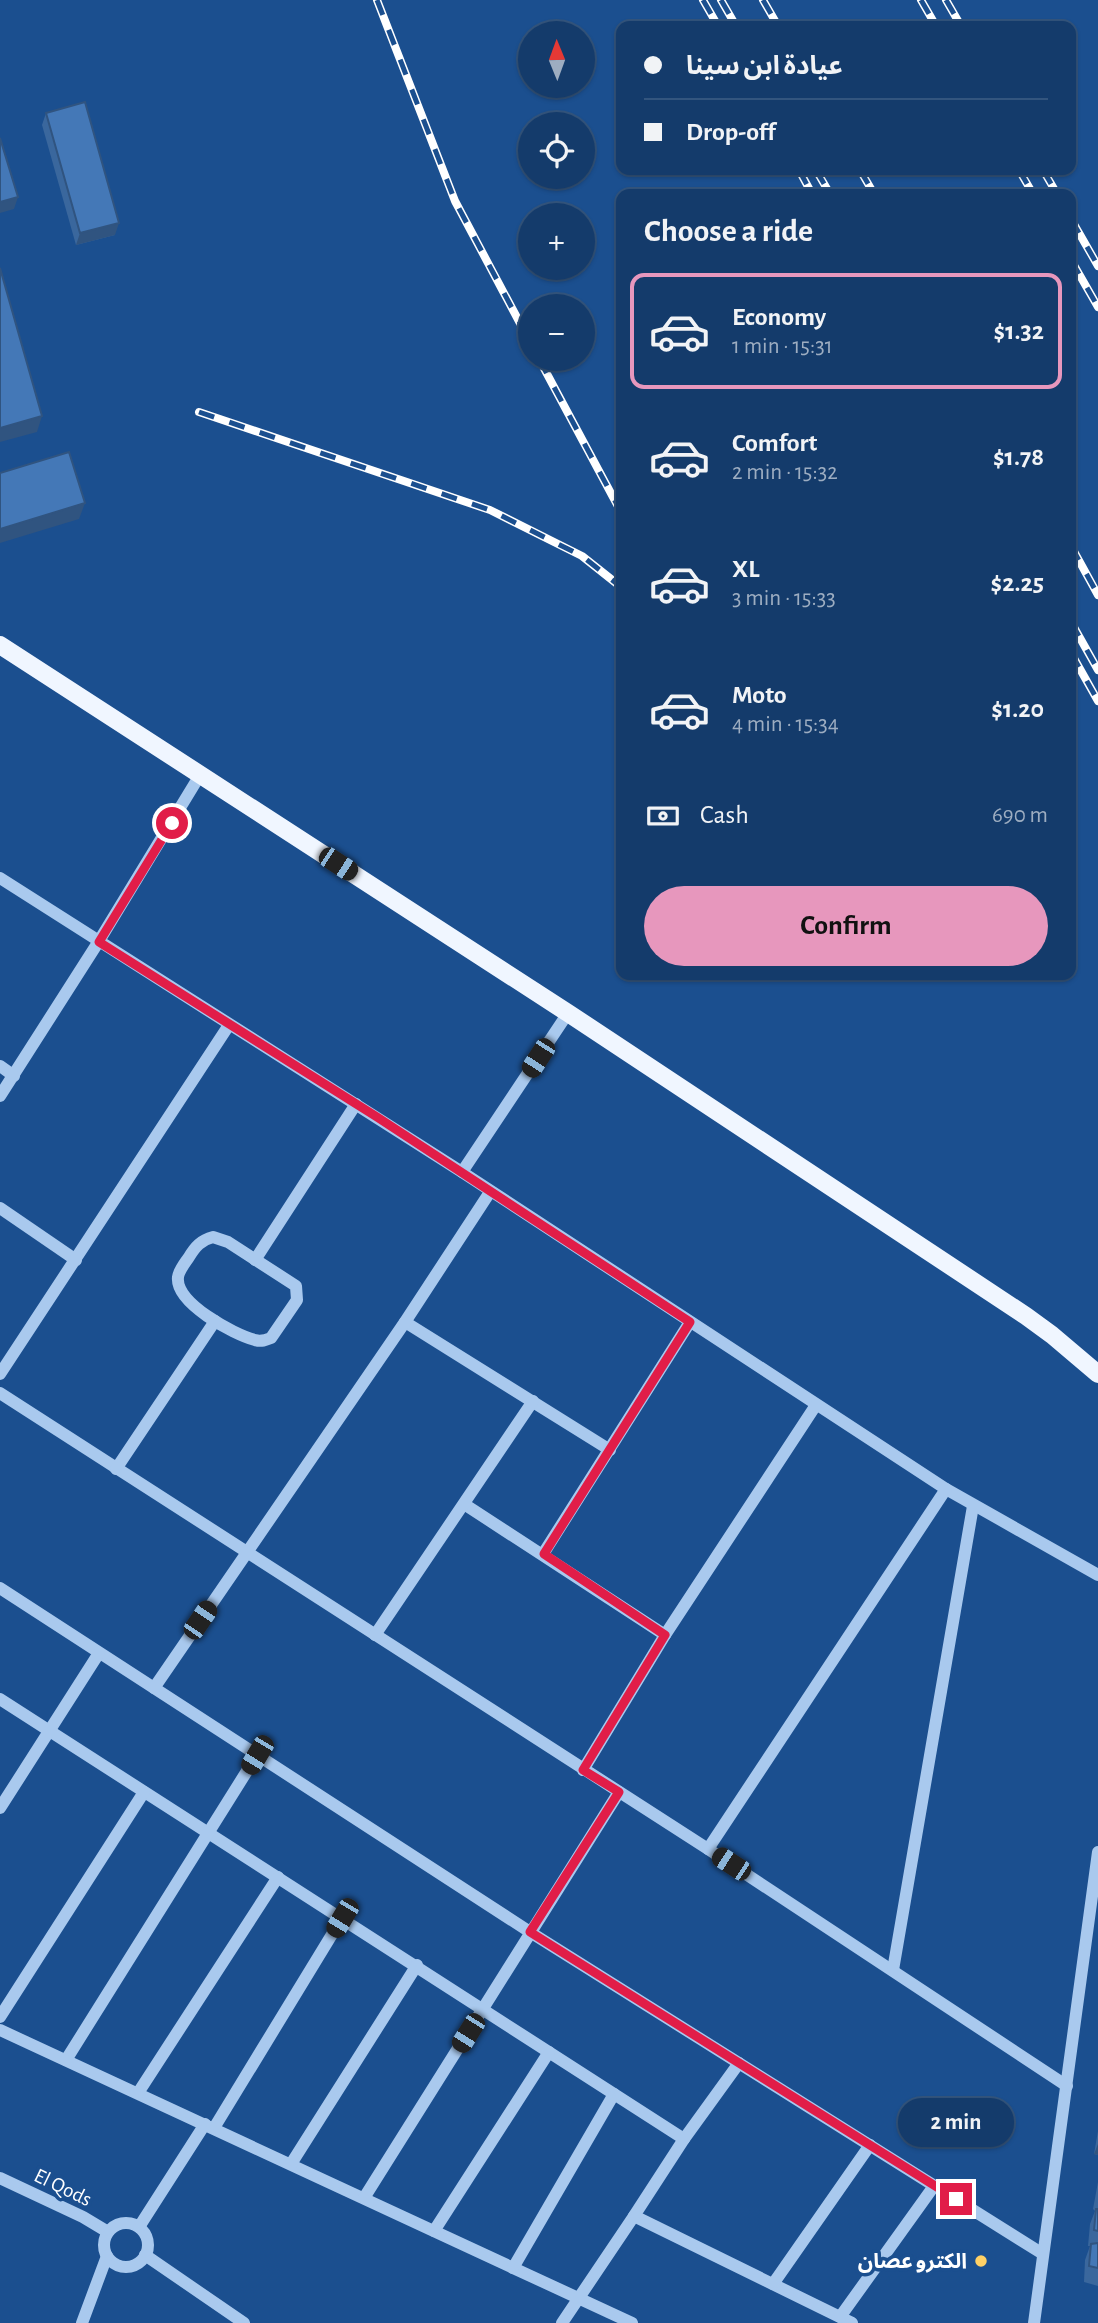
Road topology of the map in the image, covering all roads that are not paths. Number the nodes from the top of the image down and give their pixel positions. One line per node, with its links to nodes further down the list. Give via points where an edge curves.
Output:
1 (0, 645): 2 (main road)
2 (200, 775): 4 (street); 5 (main road)
3 (0, 878): 4 (street)
4 (99, 942): 6 (street); 8 (street)
5 (568, 1013): 11 (street); 20 (main road, via 1026,1316)
6 (229, 1024): 10 (street); 14 (street)
7 (0, 1066): 8 (street)
8 (14, 1076): 9 (street)
9 (0, 1096)
10 (356, 1104): 11 (street); 15 (street)
11 (462, 1172): 12 (street)
12 (490, 1192): 17 (street); 18 (street)
13 (0, 1208): 14 (street)
14 (76, 1259): 19 (street)
15 (255, 1260): 16 (street, via 217,1238 205,1240 193,1251 180,1272 179,1285 189,1301); 16 (street, via 297,1289 297,1300 275,1334 256,1340)
16 (215, 1321): 25 (street)
17 (405, 1322): 22 (street); 29 (street)
18 (690, 1322): 23 (street); 24 (street)
19 (0, 1374)
20 (1098, 1374)
21 (0, 1393): 25 (street)
22 (533, 1401): 24 (street); 27 (street)
23 (816, 1405): 26 (street); 34 (street)
24 (610, 1450): 30 (street)
25 (116, 1469): 29 (street)
26 (946, 1489): 28 (street); 45 (street)
27 (464, 1504): 30 (street); 33 (street)
28 (973, 1506): 31 (street); 51 (street)
29 (246, 1552): 33 (street); 36 (street)
30 (544, 1554): 34 (street)
31 (1098, 1575)
32 (0, 1588): 35 (street)
33 (374, 1635): 40 (street)
34 (665, 1635): 40 (street)
35 (99, 1653): 36 (street); 38 (street)
36 (154, 1688): 39 (street)
37 (0, 1699): 38 (street)
38 (50, 1732): 41 (street); 43 (street)
39 (257, 1755): 44 (street); 49 (street)
40 (583, 1770): 42 (street)
41 (144, 1792): 44 (street); 53 (street)
42 (619, 1792): 45 (street); 49 (street)
43 (0, 1808)
44 (209, 1833): 47 (street); 56 (street)
45 (708, 1849): 51 (street)
46 (1098, 1852): 58 (street)
47 (278, 1877): 48 (street); 59 (street)
48 (342, 1918): 50 (street); 61 (street)
49 (530, 1932): 52 (street); 57 (street)
50 (416, 1965): 52 (street); 64 (street)
51 (893, 1970): 58 (street)
52 (482, 2009): 55 (street); 67 (street)
53 (0, 2017)
54 (0, 2030): 56 (street)
55 (549, 2052): 60 (street); 70 (street)
56 (66, 2060): 59 (street)
57 (738, 2063): 62 (street); 63 (street)
58 (1068, 2086): 72 (street)
59 (138, 2093): 61 (street)
60 (614, 2094): 62 (street); 75 (street)
61 (209, 2126): 64 (street); 69 (street)
62 (684, 2139): 68 (street)
63 (870, 2146): 66 (street); 76 (street)
64 (290, 2164): 67 (street)
65 (0, 2178): 71 (street, El Qods)
66 (934, 2186): 72 (street); 78 (street)
67 (364, 2198): 70 (street)
68 (634, 2216): 76 (street); 77 (street)
69 (139, 2227): 71 (street, via 122,2223); 73 (street, via 147,2240)
70 (434, 2231): 75 (street)
71 (108, 2232): 74 (street)
72 (1043, 2254): 83 (street)
73 (145, 2255): 74 (street, via 127,2267); 80 (street)
74 (107, 2256): 79 (street)
75 (513, 2268): 77 (street)
76 (773, 2284): 78 (street)
77 (578, 2298): 81 (street); 82 (street)
78 (846, 2320)
79 (82, 2323)
80 (244, 2323)
81 (562, 2323)
82 (632, 2323)
83 (1034, 2323)

